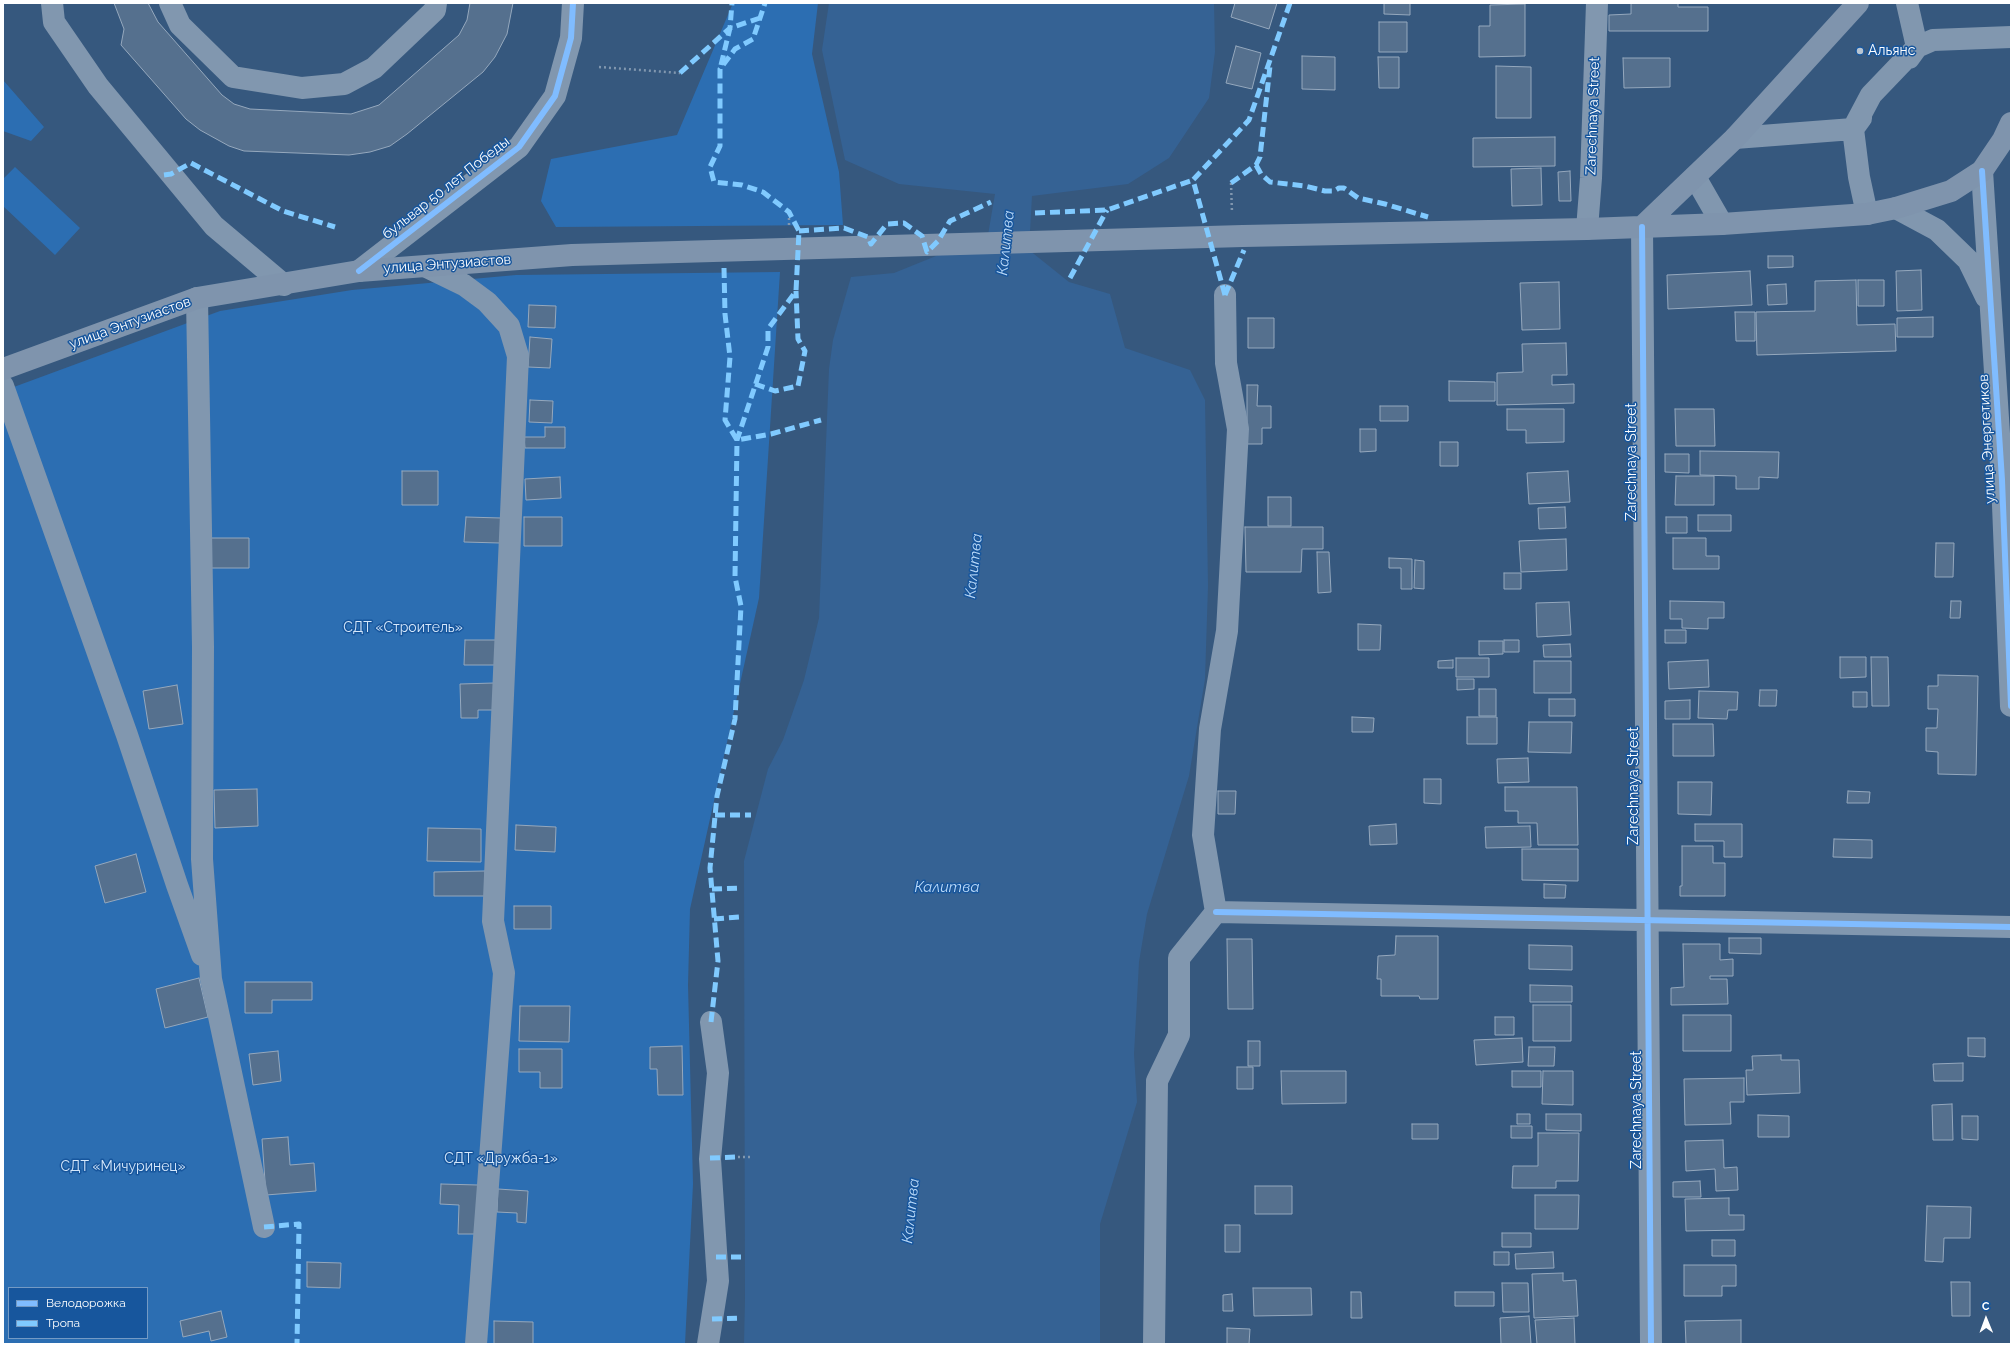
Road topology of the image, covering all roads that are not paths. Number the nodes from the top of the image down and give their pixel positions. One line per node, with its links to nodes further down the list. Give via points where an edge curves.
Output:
1 (52, 3): 22 (street, via 54,22 98,86 170,174 214,226)
2 (170, 3): 3 (street, via 180,25 233,77 302,88 344,84 374,68 435,10)
3 (436, 3)
4 (573, 3): 21 (street, бульвар 50 лет Победы, via 571,38 555,96 519,147)
5 (1597, 3): 19 (street, Zarechnaya Street)
6 (1858, 3): 12 (main road)
7 (1907, 3): 9 (street)
8 (2011, 37): 9 (street, via 1932,40)
9 (1917, 47): 11 (street, via 1871,95)
10 (2011, 123): 13 (main road)
11 (1853, 129): 12 (street); 16 (street)
12 (1735, 138): 14 (main road)
13 (1982, 171): 15 (main road, улица Энтузиастов, via 1951,191); 25 (street, улица Энергетиков)
14 (1695, 177): 17 (street); 18 (main road)
15 (1896, 208): 16 (main road, улица Энтузиастов); 25 (street, via 1938,230 1968,260)
16 (1867, 214): 17 (main road, улица Энтузиастов)
17 (1722, 224): 18 (main road, улица Энтузиастов)
18 (1642, 227): 19 (main road, улица Энтузиастов); 32 (street, Zarechnaya Street)
19 (1587, 229): 20 (main road, улица Энтузиастов, via 572,255)
20 (427, 267): 21 (main road, улица Энтузиастов); 37 (street, via 464,285 487,302 509,326 518,356 493,921 504,973)
21 (359, 271): 22 (main road, улица Энтузиастов)
22 (284, 285): 24 (main road, улица Энтузиастов)
23 (1225, 295): 31 (street, via 1226,363 1238,429 1227,631 1210,729 1203,834)
24 (198, 298): 26 (main road, улица Энтузиастов); 34 (street, via 203,648 202,859)
25 (1991, 307): 28 (street, улица Энергетиков)
26 (3, 369)
27 (3, 386): 34 (street)
28 (2007, 480): 29 (street, улица Энергетиков)
29 (2010, 662): 30 (street, улица Энергетиков)
30 (2011, 706)
31 (1216, 912): 32 (street); 39 (street, via 1179,958 1179,1035 1157,1081)
32 (1648, 920): 33 (street); 40 (street, Zarechnaya Street)
33 (2011, 927)
34 (211, 978): 36 (street)
35 (712, 1022): 38 (street, via 718,1073 710,1159 718,1281)
36 (264, 1226)
37 (476, 1344)
38 (708, 1344)
39 (1154, 1344)
40 (1651, 1344)

